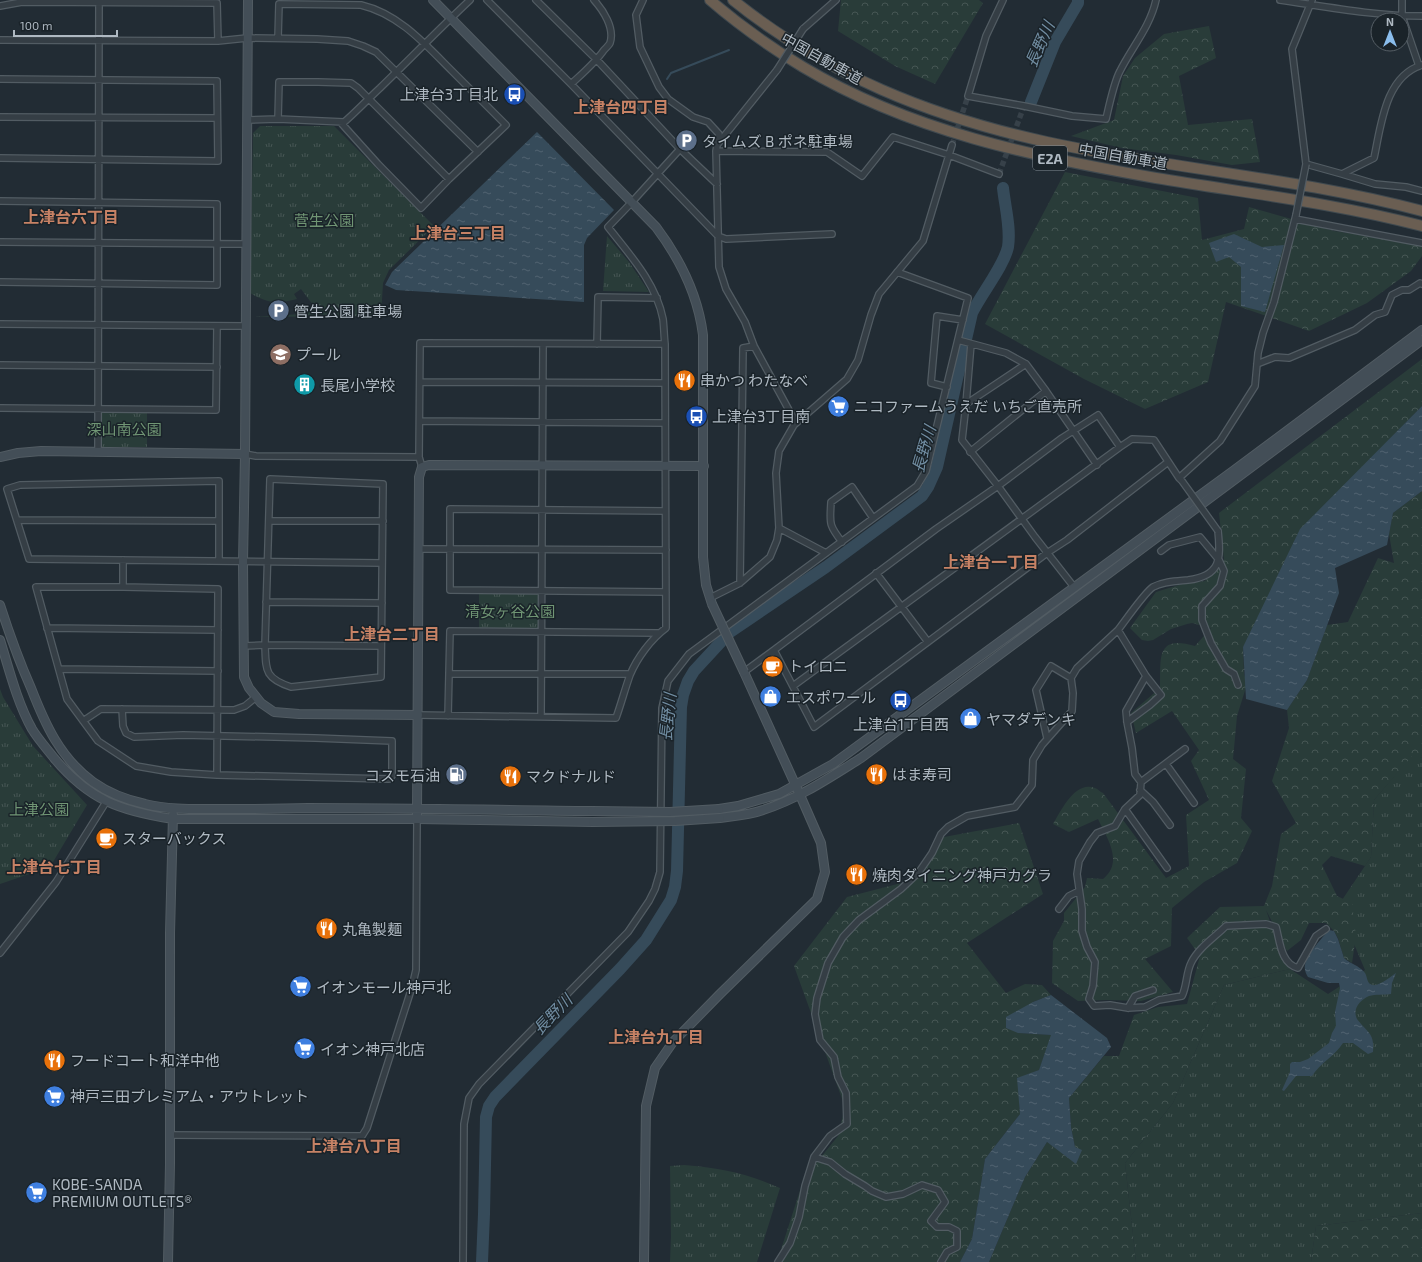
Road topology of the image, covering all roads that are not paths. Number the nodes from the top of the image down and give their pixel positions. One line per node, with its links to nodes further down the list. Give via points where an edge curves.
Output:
1 (248, 0): 23 (street)
2 (433, 0): 22 (street)
3 (470, 0): 22 (street)
4 (488, 0): 35 (street)
5 (536, 0): 30 (street)
6 (594, 0): 30 (street, via 600,6 610,29 610,43)
7 (643, 0): 45 (street, via 636,15 638,39 654,77 668,99 693,116 708,122 719,134)
8 (710, 0): 62 (highway, 中国自動車道 / E2A, via 746,29 803,67 840,87 877,105 960,135 1095,167 1360,211)
9 (733, 0): 60 (highway, 中国自動車道 / E2A, via 779,34 847,74 912,103 963,120 1076,148 1313,188)
10 (836, 0): 45 (street, bridge, via 803,28 776,70)
11 (1004, 0): 12 (street, via 986,36 968,96 1072,116 1106,119 1119,72 1153,14)
12 (1156, 0)
13 (1280, 0): 16 (street)
14 (1402, 0): 18 (street)
15 (99, 1): 17 (street, via 22,2); 27 (street); 28 (street, via 217,3)
16 (1312, 2): 19 (street, via 1350,12); 50 (street, via 1292,49)
17 (0, 6)
18 (1402, 12)
19 (1370, 14)
20 (1410, 16): 21 (street)
21 (1422, 16)
22 (451, 18): 29 (street); 59 (street)
23 (247, 38): 24 (street); 28 (street); 41 (street)
24 (278, 38): 29 (street, via 279,4 361,5 394,18); 32 (street, via 348,41 376,52)
25 (1410, 38): 31 (street)
26 (0, 40): 27 (street)
27 (100, 42): 28 (street); 34 (street)
28 (218, 42)
29 (424, 44): 32 (street); 46 (street, via 506,125)
30 (597, 60): 35 (street); 44 (street)
31 (1420, 65): 53 (street, via 1404,74 1395,85 1386,107 1374,158)
32 (396, 72): 36 (street); 46 (street)
33 (0, 79): 34 (street)
34 (99, 80): 38 (street); 39 (street, via 218,82)
35 (571, 84): 51 (street)
36 (369, 99): 40 (street, via 351,83 279,82); 42 (street); 54 (street)
37 (0, 117): 38 (street)
38 (99, 118): 39 (street); 49 (street)
39 (217, 118): 49 (street, via 218,160)
40 (278, 119): 41 (street); 42 (street)
41 (247, 120): 69 (street)
42 (344, 122): 54 (street, via 342,124 367,153 421,208)
43 (952, 145): 47 (street)
44 (680, 149): 51 (street); 55 (street)
45 (716, 149): 47 (street, via 827,152 862,176 893,137); 55 (street)
46 (478, 152): 54 (street)
47 (949, 155): 52 (street); 70 (street, via 923,240)
48 (0, 158): 49 (street)
49 (99, 159): 58 (street)
50 (1306, 164): 53 (street); 61 (street, bridge)
51 (658, 174): 59 (street); 64 (street)
52 (999, 174)
53 (1342, 174): 56 (street, via 1375,184)
54 (449, 179)
55 (717, 184): 64 (street)
56 (1422, 191)
57 (0, 201): 58 (street)
58 (99, 202): 66 (street); 68 (street, via 218,204)
59 (632, 202): 74 (street, via 608,227 647,279); 116 (street, via 656,227 669,246 688,279 696,302 702,325 704,349)
60 (1422, 211)
61 (1296, 217): 67 (street); 89 (street, via 1274,302 1263,333)
62 (1422, 226)
63 (832, 234): 64 (street, via 726,239)
64 (718, 236): 87 (street, via 719,267 726,289 745,322)
65 (0, 242): 66 (street)
66 (98, 243): 68 (street); 72 (street)
67 (1422, 243)
68 (217, 244): 69 (street); 72 (street, via 217,285)
69 (246, 244): 79 (street)
70 (897, 272): 75 (street, via 968,298); 104 (street, via 878,294 858,360 847,379)
71 (0, 282): 72 (street)
72 (98, 284): 77 (street)
73 (1422, 284): 89 (street, via 1392,294 1384,312 1375,315 1355,330 1289,358 1275,357)
74 (657, 298): 84 (street, via 598,297); 85 (street, via 663,320)
75 (963, 320): 81 (street); 96 (street, via 937,316 931,383)
76 (0, 324): 77 (street)
77 (98, 325): 78 (street); 91 (street)
78 (217, 326): 79 (street); 92 (street)
79 (245, 326): 109 (street)
80 (1422, 330): 146 (street)
81 (958, 340): 86 (street); 96 (street)
82 (1422, 340): 191 (street, via 861,758)
83 (543, 344): 84 (street); 93 (street, via 420,343); 94 (street)
84 (596, 344): 85 (street)
85 (664, 344): 95 (street)
86 (971, 344): 88 (street, via 1006,353); 98 (street)
87 (754, 346): 104 (street); 144 (street, via 743,348)
88 (1026, 364): 97 (street); 98 (street)
89 (1257, 364): 118 (street, via 1255,386 1220,441)
90 (0, 365): 91 (street)
91 (98, 366): 92 (street); 100 (street)
92 (217, 367): 100 (street, via 216,410)
93 (420, 382): 94 (street); 101 (street)
94 (543, 383): 95 (street); 102 (street)
95 (665, 383): 103 (street)
96 (947, 387): 122 (street, via 926,471 916,486)
97 (1046, 391): 105 (street); 108 (street)
98 (966, 404): 108 (street, via 962,440)
99 (0, 408): 100 (street)
100 (98, 408): 107 (street)
101 (420, 421): 102 (street); 111 (street)
102 (543, 421): 103 (street); 114 (street)
103 (665, 423): 115 (street)
104 (796, 423): 128 (street, via 780,451 776,473)
105 (1073, 431): 106 (street, via 1098,415); 113 (street); 119 (street)
106 (1120, 448): 112 (street, via 1132,439 1154,440); 113 (street)
107 (98, 452): 109 (street); 110 (street, via 32,451)
108 (970, 452): 119 (street)
109 (245, 454): 111 (street); 140 (street)
110 (0, 457)
111 (419, 457): 117 (street)
112 (1168, 462): 118 (street); 136 (street)
113 (1097, 465): 124 (street)
114 (543, 466): 115 (street); 117 (street); 120 (street)
115 (665, 466): 116 (street); 121 (street)
116 (704, 466): 149 (street, via 703,568)
117 (422, 467): 130 (street, via 419,477)
118 (1180, 479): 138 (street, bridge, via 1218,532)
119 (998, 486): 124 (street); 143 (street)
120 (542, 510): 121 (street); 131 (street, via 450,510); 132 (street)
121 (665, 511): 133 (street)
122 (873, 518): 129 (street); 129 (street, via 852,488 831,502 832,529)
123 (18, 520): 125 (street); 125 (street, via 7,489 20,485 219,481); 137 (street, via 29,559)
124 (1022, 520): 136 (street); 153 (street)
125 (219, 521): 139 (street)
126 (269, 521): 127 (street); 127 (street, via 270,479 383,484); 141 (street)
127 (383, 521): 142 (street)
128 (778, 528): 135 (street); 144 (street, via 777,540 770,557)
129 (842, 542): 135 (street)
130 (419, 549): 131 (street); 178 (street)
131 (450, 549): 132 (street); 147 (street, via 450,590)
132 (542, 549): 133 (street); 147 (street)
133 (666, 550): 148 (street)
134 (1161, 551): 138 (street, via 1169,546 1200,537)
135 (826, 553): 210 (street, via 689,654 668,682 662,708 660,872 655,889 628,932 479,1084 469,1098 464,1124)
136 (1047, 553): 146 (street); 160 (street)
137 (123, 560): 139 (street); 145 (street)
138 (1219, 560): 156 (street, via 1216,567 1201,578 1173,580 1153,587); 174 (street, via 1224,571 1220,586 1202,606 1202,620 1211,643 1226,669 1234,674)
139 (218, 561): 140 (street)
140 (243, 562): 141 (street); 162 (street)
141 (267, 562): 142 (street); 150 (street)
142 (382, 563): 151 (street)
143 (876, 573): 153 (street); 164 (street)
144 (740, 583): 149 (street)
145 (123, 587): 154 (street, via 36,587); 155 (street, via 218,589)
146 (1074, 587): 189 (street, via 833,764)
147 (542, 591): 148 (street); 157 (street)
148 (666, 592): 158 (street, via 666,628)
149 (711, 601): 167 (street, bridge)
150 (266, 602): 151 (street); 161 (street)
151 (382, 603): 163 (street)
152 (0, 605): 194 (street, via 16,653 46,725 58,746 92,782 116,795 145,804)
153 (901, 608): 160 (street); 173 (street)
154 (48, 628): 155 (street); 165 (street)
155 (218, 630): 166 (street)
156 (1118, 630): 171 (street); 172 (street, via 1077,668)
157 (541, 632): 158 (street); 168 (street, via 450,631); 169 (street)
158 (658, 634): 170 (street)
159 (0, 640): 192 (street, via 32,729 76,783)
160 (928, 642): 173 (street, via 814,727)
161 (265, 645): 162 (street); 163 (street); 163 (street, via 266,669 277,682 291,687 381,677)
162 (243, 646): 175 (street, via 244,677)
163 (381, 646)
164 (774, 650): 167 (street); 173 (street)
165 (59, 669): 166 (street); 181 (street, via 66,699)
166 (218, 671): 177 (street)
167 (744, 672): 189 (street)
168 (449, 674): 169 (street); 179 (street)
169 (541, 674): 170 (street); 180 (street)
170 (630, 674): 180 (street, via 616,718)
171 (1146, 676): 182 (street, via 1126,711); 182 (street, via 1161,695)
172 (1071, 678): 184 (street, via 1072,711); 184 (street, via 1050,666 1036,690)
173 (793, 686)
174 (1238, 686)
175 (256, 697): 177 (street, via 245,706); 178 (street, via 274,712)
176 (122, 709): 177 (street); 181 (street, via 102,709); 183 (street, via 126,733 134,737)
177 (218, 711): 183 (street)
178 (418, 715): 179 (street); 195 (street)
179 (448, 716): 180 (street)
180 (541, 716)
181 (83, 721): 187 (street, via 98,741 136,766 171,772)
182 (1127, 722): 188 (street, via 1135,774)
183 (217, 736): 187 (street); 187 (street, via 392,741 392,776 389,780)
184 (1047, 738): 208 (street, via 1033,760 1032,785 1015,807 967,816 948,827 941,834 919,872 901,889 859,920 838,944 828,963 817,998 815,1014 820,1040 834,1057 838,1077 846,1093 847,1124 830,1136)
185 (1185, 749): 186 (street)
186 (1166, 764): 188 (street); 193 (street)
187 (217, 775)
188 (1141, 782): 190 (street)
189 (796, 785): 191 (street); 195 (street, bridge, via 779,794 719,809 670,812)
190 (1140, 790): 196 (street, via 1140,795); 199 (street)
191 (800, 795): 198 (street, bridge, via 762,811 720,818 675,821); 211 (street, via 821,843 824,872 817,899 673,1042 655,1068 646,1106)
192 (106, 802): 197 (street, via 136,812); 204 (street, via 56,882)
193 (1194, 803)
194 (173, 808): 195 (street); 197 (street)
195 (417, 809): 198 (street)
196 (1125, 809): 200 (street); 201 (street, via 1115,826 1097,833 1082,855 1077,874)
197 (173, 819): 198 (street); 207 (street)
198 (417, 819): 207 (street, via 416,970 367,1128 362,1136)
199 (1170, 825)
200 (1166, 868)
201 (1079, 891): 202 (street, via 1069,896); 206 (street, via 1082,931 1095,962 1089,999 1094,1006)
202 (1059, 909)
203 (1326, 928): 206 (street, via 1316,936 1298,968 1288,964 1276,927 1266,924 1226,926 1202,948 1191,963 1182,996 1159,1000 1145,1007)
204 (0, 953)
205 (1152, 990): 206 (street, via 1135,996)
206 (1128, 1008)
207 (170, 1135): 209 (street)
208 (814, 1157): 212 (street, via 790,1243); 213 (street, via 830,1162 872,1191 886,1197 903,1194 922,1185 938,1190 945,1202 931,1221 937,1227 948,1227 957,1231 957,1247 947,1252)
209 (168, 1262)
210 (463, 1262)
211 (644, 1262)
212 (778, 1262)
213 (941, 1262)

